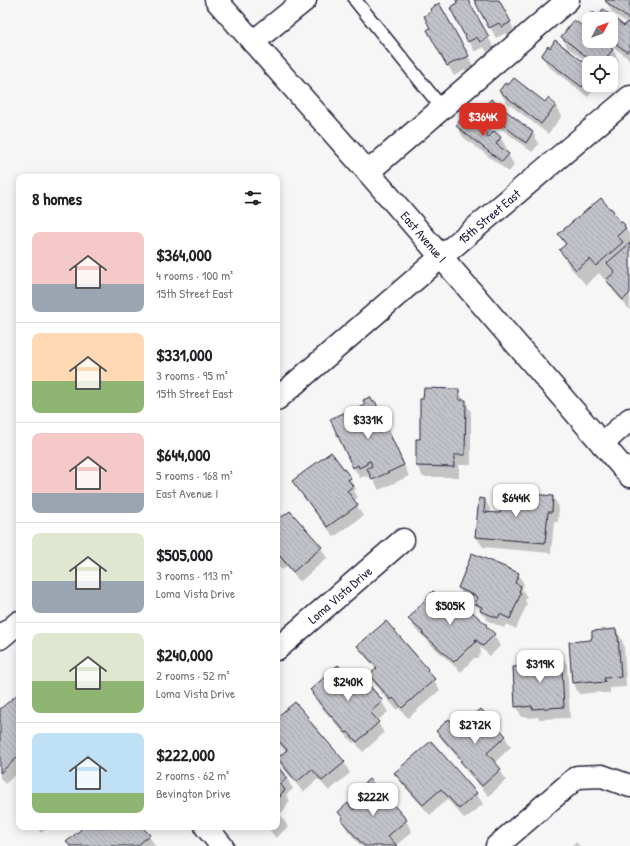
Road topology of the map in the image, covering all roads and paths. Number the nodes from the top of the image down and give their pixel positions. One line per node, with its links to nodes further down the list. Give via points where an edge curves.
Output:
1 (216, 0): 5 (street, East Avenue I)
2 (305, 0): 5 (street)
3 (355, 0): 7 (lane)
4 (568, 0): 7 (street)
5 (253, 42): 8 (street, East Avenue I)
6 (630, 97): 9 (street, 15th Street East)
7 (442, 108): 8 (street)
8 (368, 172): 9 (street, East Avenue I)
9 (441, 257): 10 (street, 15th Street East); 12 (street, East Avenue I)
10 (280, 396)
11 (630, 419): 12 (street)
12 (602, 444): 13 (street, East Avenue I)
13 (630, 476)
14 (403, 540): 17 (street, Loma Vista Drive)
15 (16, 625): 16 (street)
16 (0, 638)
17 (280, 646)
18 (630, 786): 21 (street, via 602,776 577,777)
19 (209, 830): 20 (street)
20 (222, 846)
21 (497, 846)

